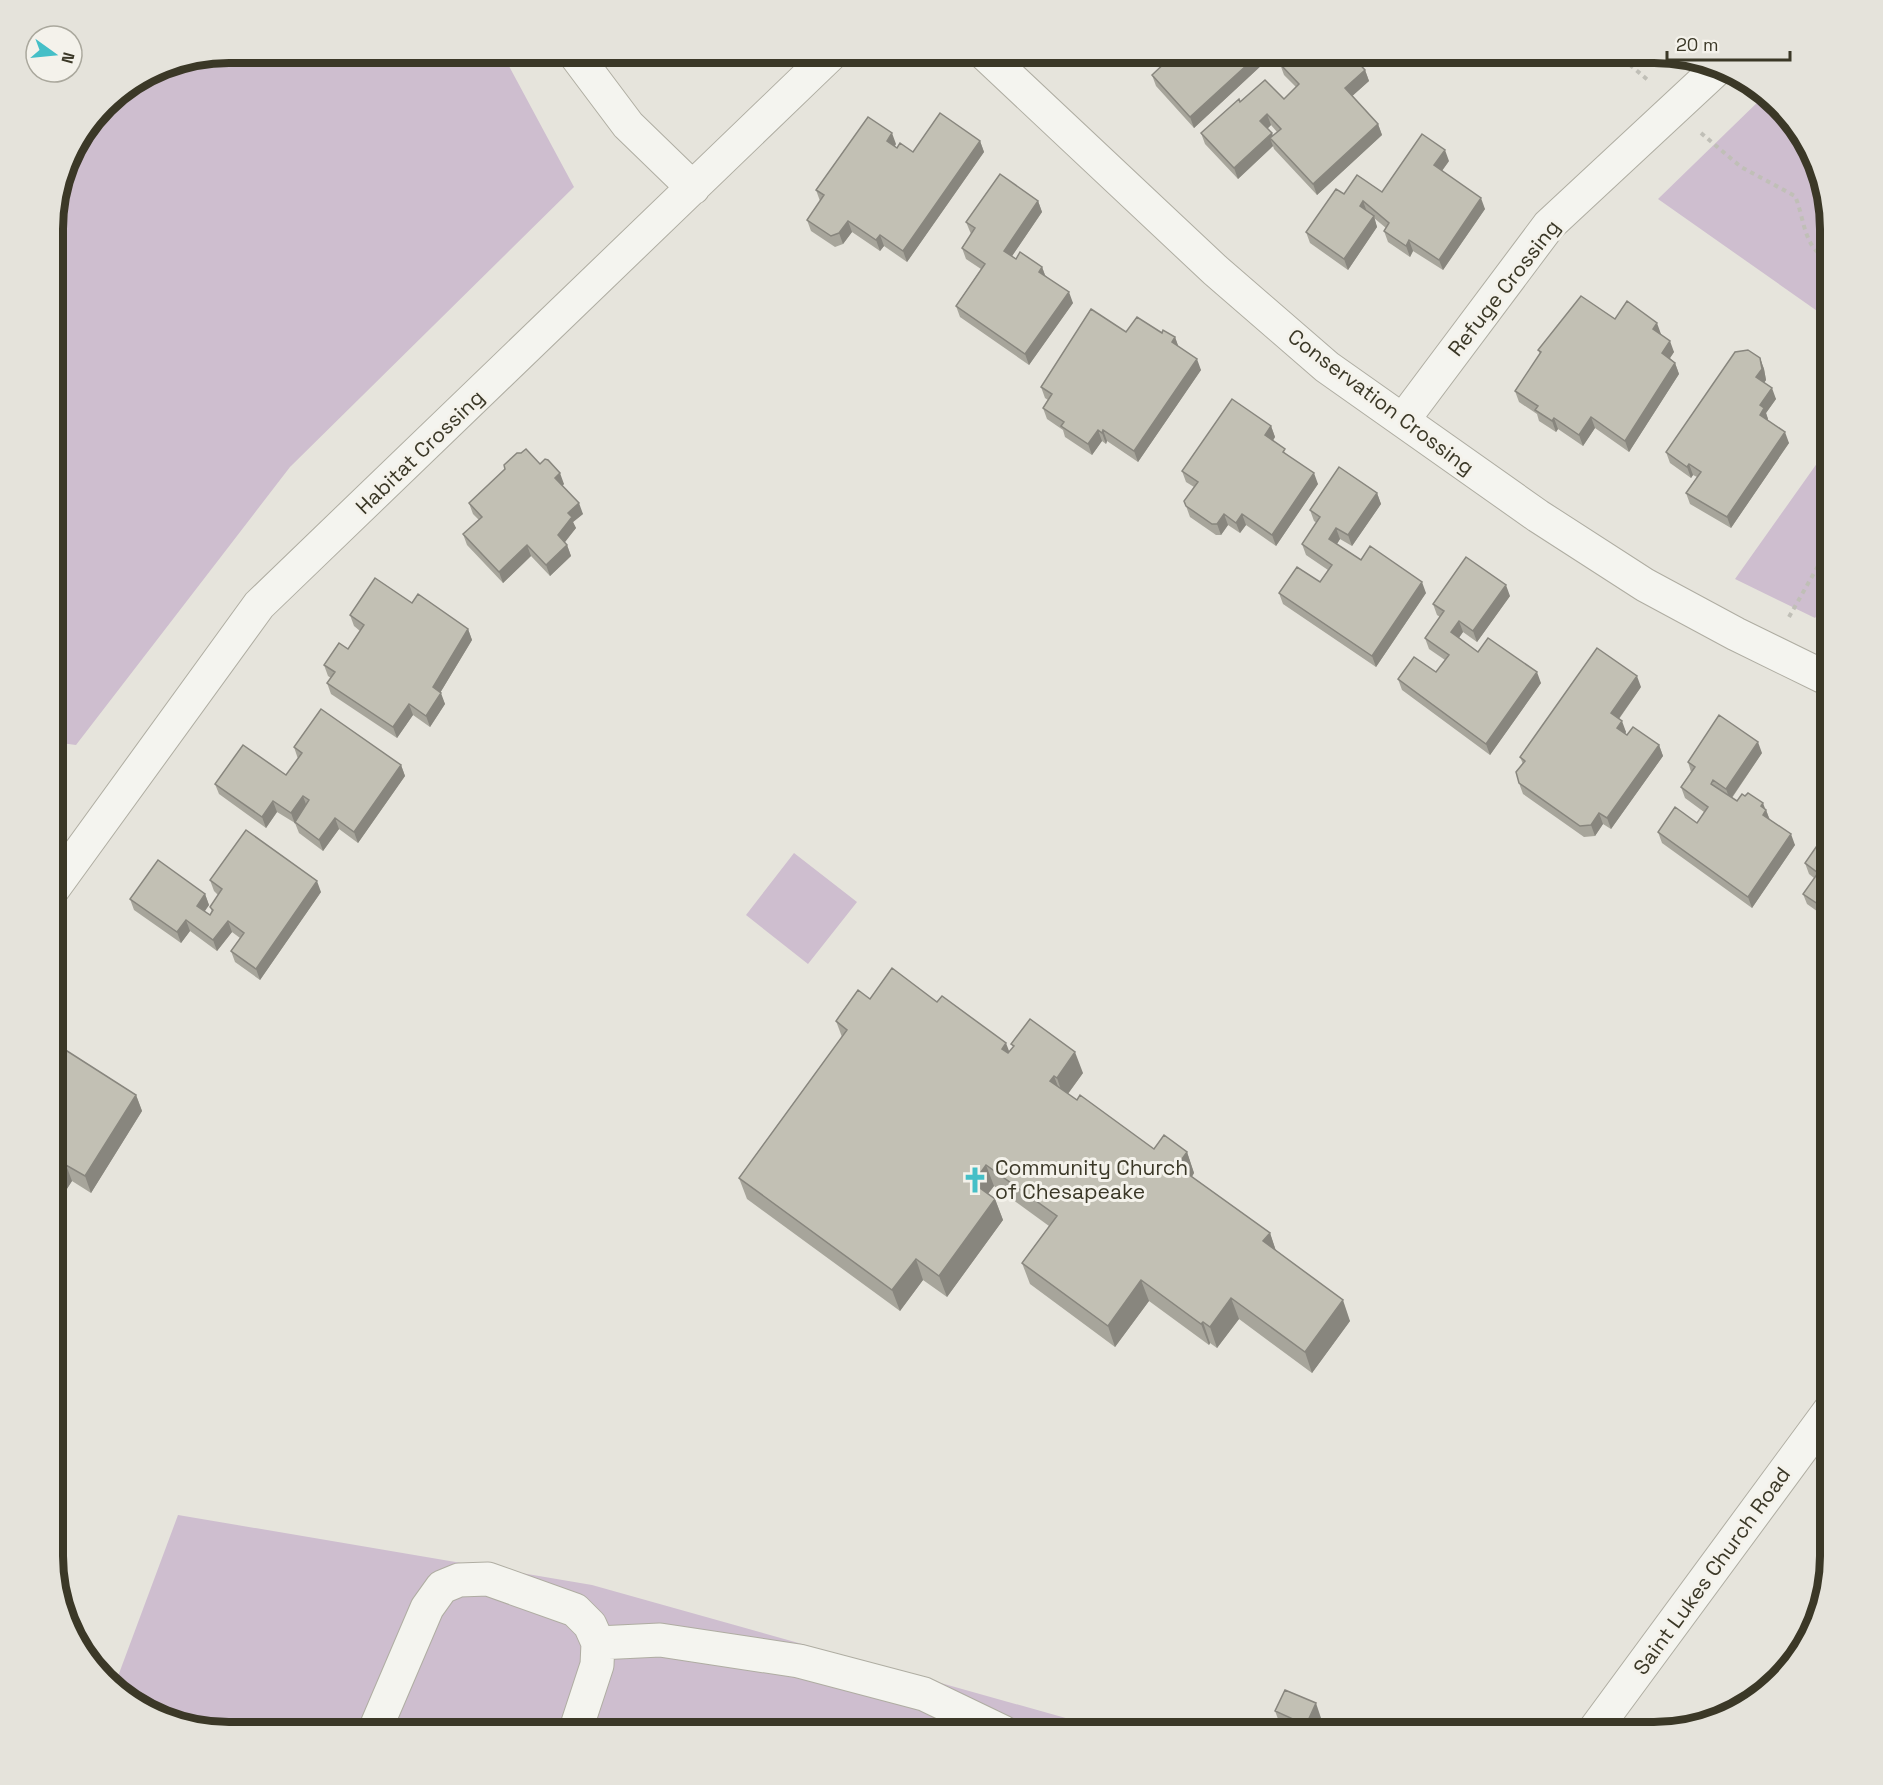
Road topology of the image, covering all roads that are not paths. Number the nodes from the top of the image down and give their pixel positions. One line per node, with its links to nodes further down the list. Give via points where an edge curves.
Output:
1 (582, 63): 5 (street, via 628,125)
2 (822, 63): 5 (street, Habitat Crossing)
3 (995, 63): 6 (street, Conservation Crossing, via 1215,270 1327,367)
4 (1712, 74): 6 (street, Refuge Crossing, via 1549,225)
5 (693, 188): 8 (street, Habitat Crossing, via 260,605)
6 (1402, 420): 7 (street, Conservation Crossing, via 1538,516 1645,585)
7 (1820, 675)
8 (63, 875)
9 (1820, 1424): 14 (street, Saint Lukes Church Road)
10 (598, 1643): 11 (street, via 590,1625 576,1610 488,1579 459,1580 442,1587 427,1608); 12 (street, via 597,1665); 13 (street, via 660,1640 799,1661 924,1694)
11 (378, 1722)
12 (578, 1722)
13 (982, 1722)
14 (1600, 1722)

